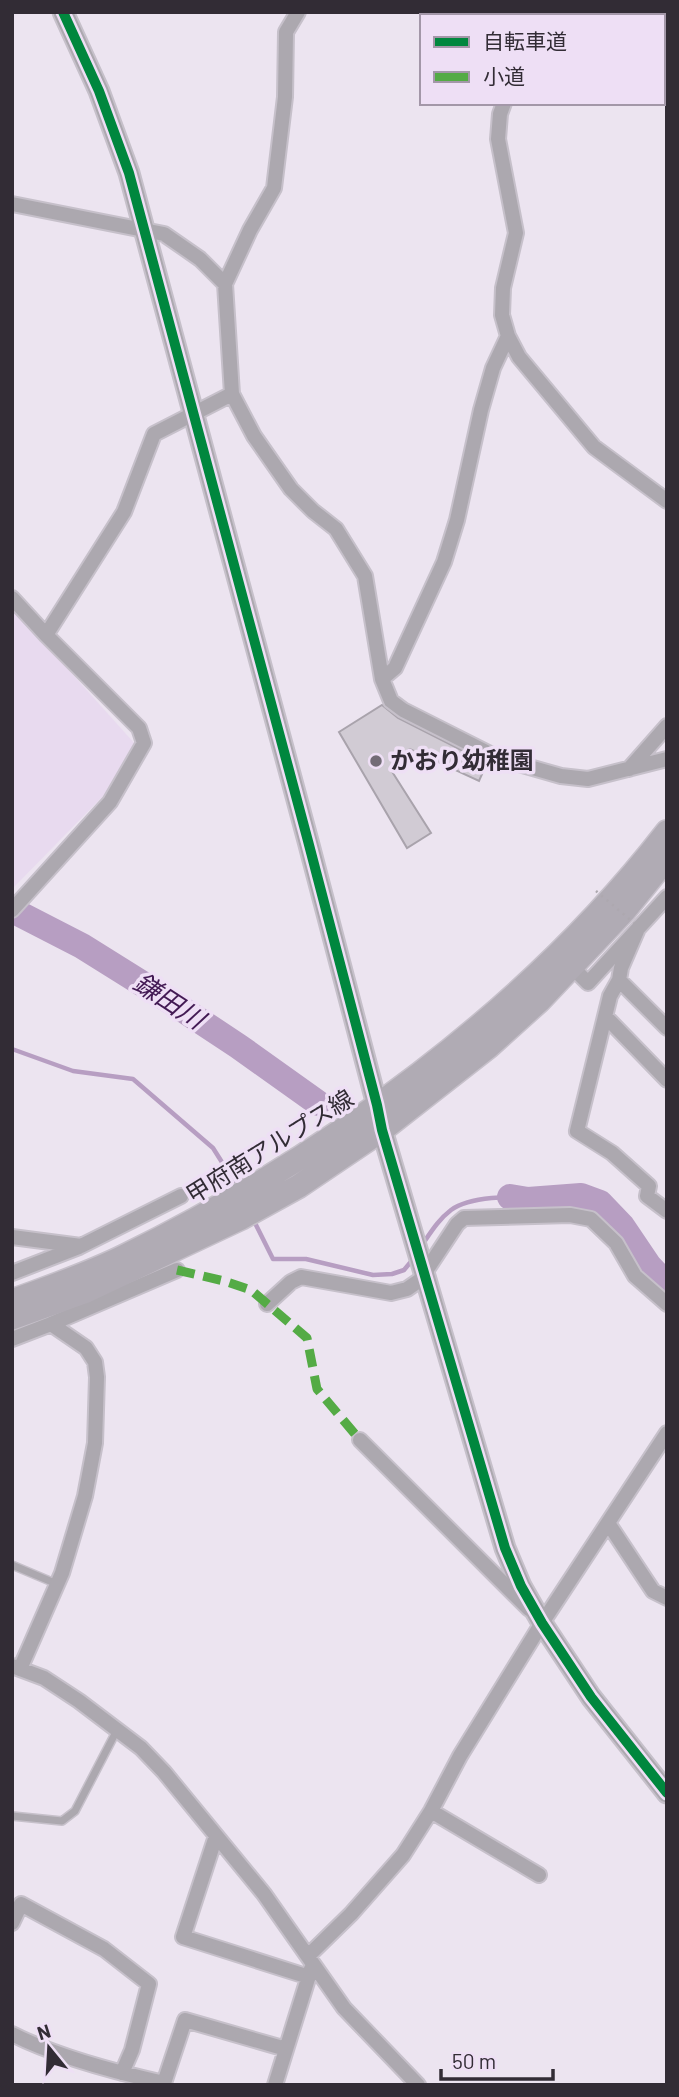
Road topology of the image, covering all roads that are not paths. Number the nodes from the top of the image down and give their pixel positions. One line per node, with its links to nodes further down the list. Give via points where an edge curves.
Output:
1 (63, 12): 5 (street, via 99,91 129,173)
2 (298, 12): 6 (street, via 286,32 285,97 274,188)
3 (503, 105): 7 (street, via 498,139 516,233 503,288 502,315)
4 (12, 204): 5 (street)
5 (143, 229): 6 (street, via 164,234); 9 (street)
6 (225, 284): 8 (street)
7 (508, 335): 10 (street, via 519,357 594,447); 13 (street, via 481,410 444,562 395,668)
8 (232, 394): 9 (street); 13 (street, via 291,489 336,529 365,576)
9 (193, 415): 12 (street, via 154,434 124,512); 27 (street)
10 (667, 502)
11 (12, 598): 12 (street)
12 (46, 635): 20 (street, via 139,729 144,743 110,802)
13 (382, 679): 16 (street, via 391,701 403,710 498,758 588,779)
14 (667, 726): 16 (street)
15 (667, 759): 16 (street)
16 (629, 769)
17 (667, 832): 22 (main road, 甲府南アルプス線)
18 (667, 858): 22 (main road, 甲府南アルプス線, via 625,910)
19 (667, 897): 21 (street)
20 (12, 910)
21 (636, 927): 22 (street, via 588,984); 23 (street)
22 (566, 960): 27 (main road, 甲府南アルプス線); 28 (main road, 甲府南アルプス線, via 539,1001)
23 (619, 979): 24 (street); 25 (street)
24 (605, 1016): 26 (street); 30 (street, via 577,1132 612,1153 649,1186 647,1196)
25 (667, 1028)
26 (667, 1080)
27 (377, 1105): 28 (street); 36 (main road, 甲府南アルプス線, via 274,1174 134,1251)
28 (382, 1130): 33 (street); 39 (main road, 甲府南アルプス線, via 299,1186 241,1218 84,1292)
29 (181, 1196): 32 (street)
30 (667, 1211)
31 (12, 1237): 32 (street)
32 (80, 1246): 35 (street)
33 (423, 1269): 37 (street, via 420,1280 391,1293 301,1277); 38 (street, via 464,1218 591,1219 616,1242 635,1276); 48 (street, via 505,1548)
34 (177, 1270): 40 (street)
35 (12, 1273)
36 (12, 1301)
37 (267, 1304)
38 (667, 1304)
39 (12, 1318)
40 (51, 1324): 41 (street); 46 (street, via 86,1348 97,1377 95,1443 86,1496)
41 (12, 1339)
42 (667, 1433): 44 (street)
43 (360, 1440): 48 (street)
44 (608, 1523): 47 (street, via 653,1591); 48 (street)
45 (12, 1565): 46 (lane)
46 (57, 1584): 49 (street)
47 (667, 1598)
48 (542, 1623): 51 (street, via 591,1698); 52 (street)
49 (16, 1667): 50 (street, via 44,1678)
50 (118, 1729): 53 (lane, via 75,1811 62,1821); 54 (street, via 164,1772)
51 (667, 1793)
52 (431, 1811): 55 (street); 57 (street, via 403,1855)
53 (12, 1816)
54 (216, 1836): 57 (street, via 264,1894); 57 (street, via 183,1937)
55 (539, 1875)
56 (12, 1923): 60 (street, via 21,1905 104,1949 149,1984)
57 (310, 1966): 59 (street); 62 (street)
58 (12, 2034): 60 (street)
59 (286, 2049): 60 (street, via 185,2020 164,2083); 61 (street)
60 (122, 2073)
61 (275, 2085)
62 (418, 2085)

